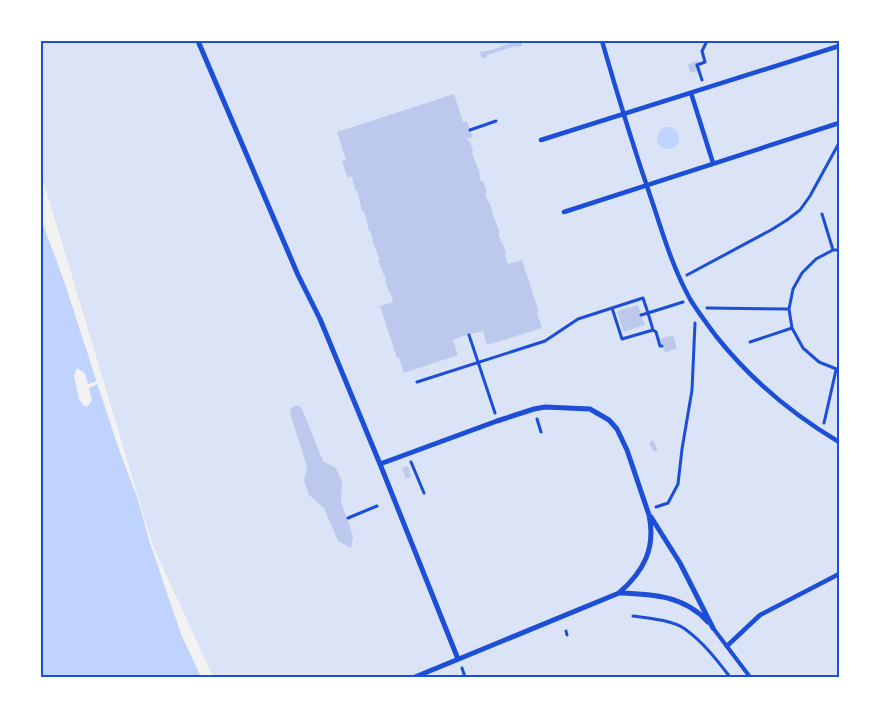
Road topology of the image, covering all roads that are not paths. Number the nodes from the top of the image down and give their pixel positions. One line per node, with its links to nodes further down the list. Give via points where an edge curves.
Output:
1 (198, 41): 12 (street)
2 (602, 41): 5 (street)
3 (839, 46): 4 (street)
4 (690, 93): 5 (street); 8 (street)
5 (624, 114): 7 (street); 9 (street)
6 (839, 123): 8 (street)
7 (541, 140)
8 (713, 163): 9 (street)
9 (646, 185): 10 (street); 11 (street, via 690,299 726,348 783,404)
10 (564, 212)
11 (839, 442)
12 (380, 464): 13 (street, via 534,409 590,409 617,429); 18 (street)
13 (650, 515): 15 (street, via 648,554 632,582); 16 (street, via 680,563)
14 (839, 574): 17 (street, via 760,615)
15 (619, 593): 16 (street, via 655,596 682,603 700,614); 18 (street)
16 (713, 628): 17 (lane)
17 (726, 646): 20 (lane)
18 (458, 658): 19 (street)
19 (415, 677)
20 (750, 677)

